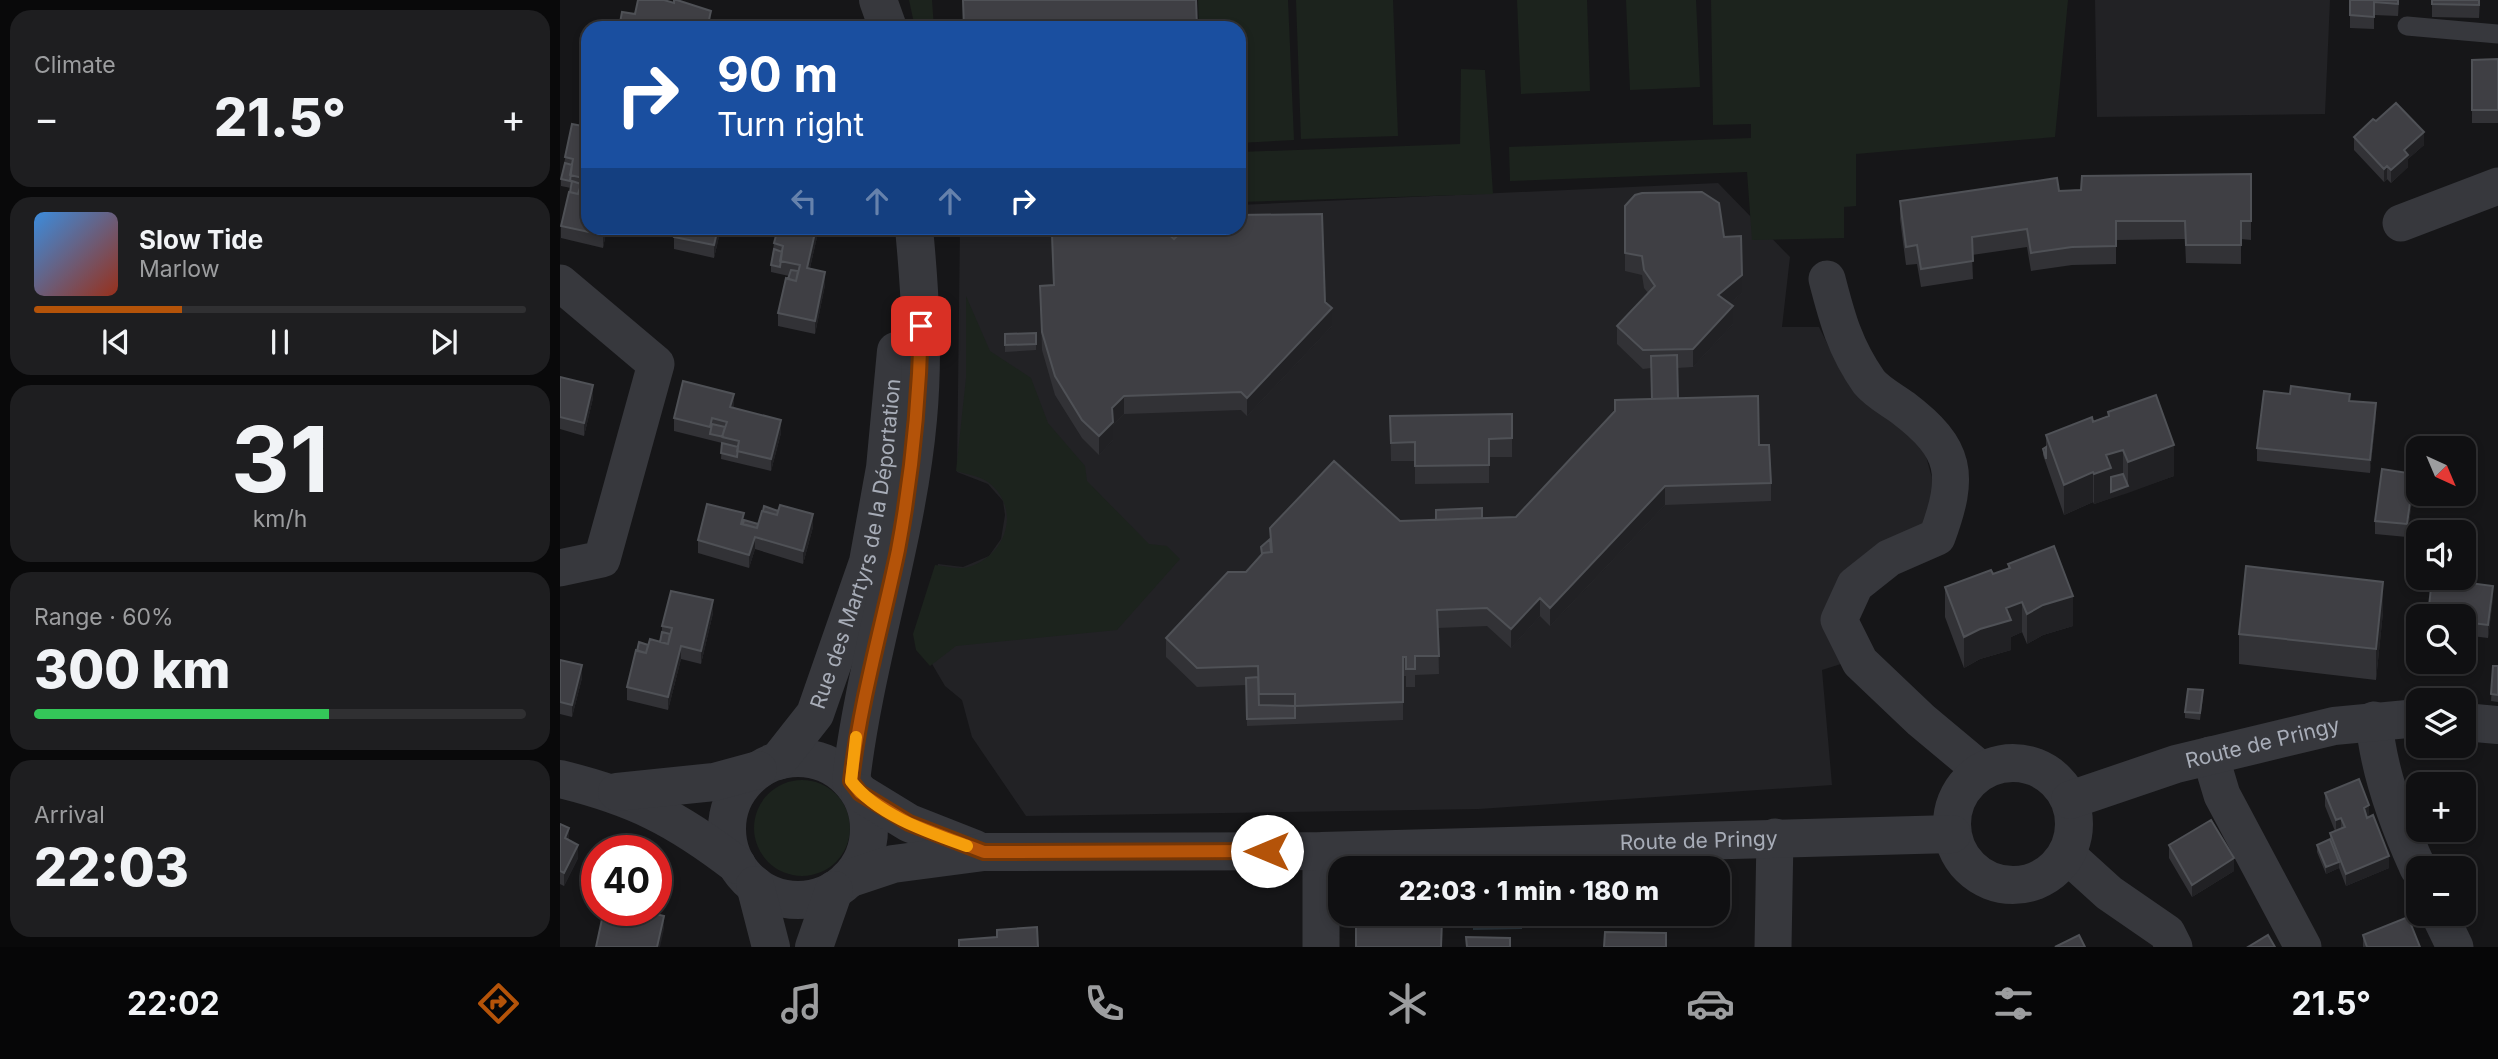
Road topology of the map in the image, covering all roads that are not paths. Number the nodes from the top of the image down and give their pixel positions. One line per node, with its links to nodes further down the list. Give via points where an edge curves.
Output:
1 (857, 0): 3 (street)
2 (878, 0): 4 (street)
3 (858, 21)
4 (886, 21)
5 (2407, 26): 6 (lane)
6 (2498, 34)
7 (2498, 186): 8 (street)
8 (2401, 223)
9 (888, 235): 19 (street, Rue des Martyrs de la Déportation, via 898,326 885,468 868,562 815,714)
10 (915, 235): 22 (street, Rue des Martyrs de la Déportation, via 922,303 918,419 898,549 858,719)
11 (1826, 279): 20 (street, via 1843,340 1871,384 1930,429 1951,464 1950,503 1937,537 1889,558 1855,585 1839,620 1860,662)
12 (560, 283): 13 (street, via 656,364 602,559)
13 (560, 568)
14 (2406, 719): 15 (street, Route de Pringy)
15 (2374, 720): 18 (street, Route de Pringy); 30 (street, via 2381,762)
16 (2476, 723): 17 (street)
17 (2498, 725)
18 (2210, 755): 24 (street, Route de Pringy); 39 (street, via 2222,795)
19 (768, 765): 22 (street, via 797,758 817,760 836,768); 23 (street, via 714,782); 31 (street, via 743,785 727,824 729,845)
20 (1982, 771): 24 (street, via 2001,763 2022,763 2050,776); 25 (street, via 1957,797)
21 (560, 779): 23 (street)
22 (855, 787): 28 (street, Route de Pringy, via 909,823); 32 (street, via 868,815 869,838 862,860)
23 (614, 792): 31 (street, via 694,831)
24 (2070, 800): 29 (street, via 2073,837)
25 (1952, 834): 26 (street, Route de Pringy); 29 (street, via 1969,867 2001,884 2021,885 2039,879)
26 (1774, 837): 27 (street, Route de Pringy); 37 (street)
27 (1321, 851): 28 (street, Route de Pringy); 36 (street)
28 (984, 852): 32 (street, Route de Pringy, via 893,864)
29 (2066, 854): 38 (street, via 2109,893 2167,933)
30 (2413, 856)
31 (746, 875): 32 (street, via 773,895 794,900 814,898); 34 (street)
32 (841, 885): 35 (street)
33 (2445, 926): 40 (street)
34 (771, 947)
35 (814, 947)
36 (1321, 947)
37 (1773, 947)
38 (2174, 947)
39 (2303, 947)
40 (2455, 947)

